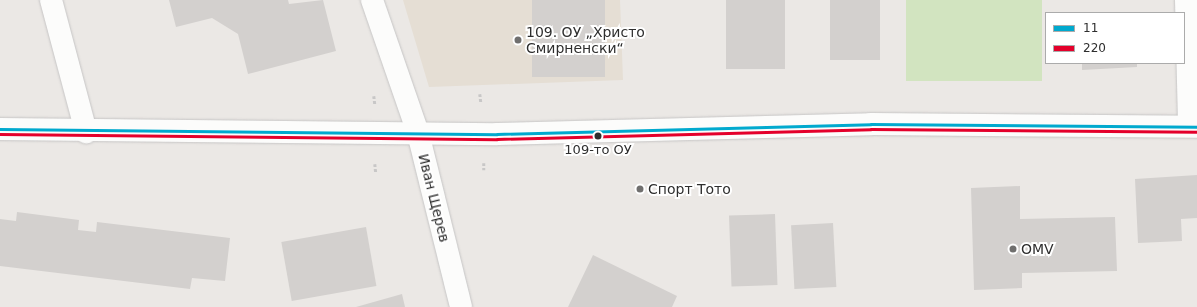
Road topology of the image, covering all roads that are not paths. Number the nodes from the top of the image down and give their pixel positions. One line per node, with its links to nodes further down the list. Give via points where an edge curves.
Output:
1 (51, 0): 6 (street)
2 (372, 0): 7 (street, Иван Щерев)
3 (1186, 0): 4 (street)
4 (1193, 127): 7 (street, via 871,124)
5 (0, 129): 6 (street)
6 (86, 132): 7 (street)
7 (418, 133): 8 (street, Иван Щерев)
8 (460, 307)

